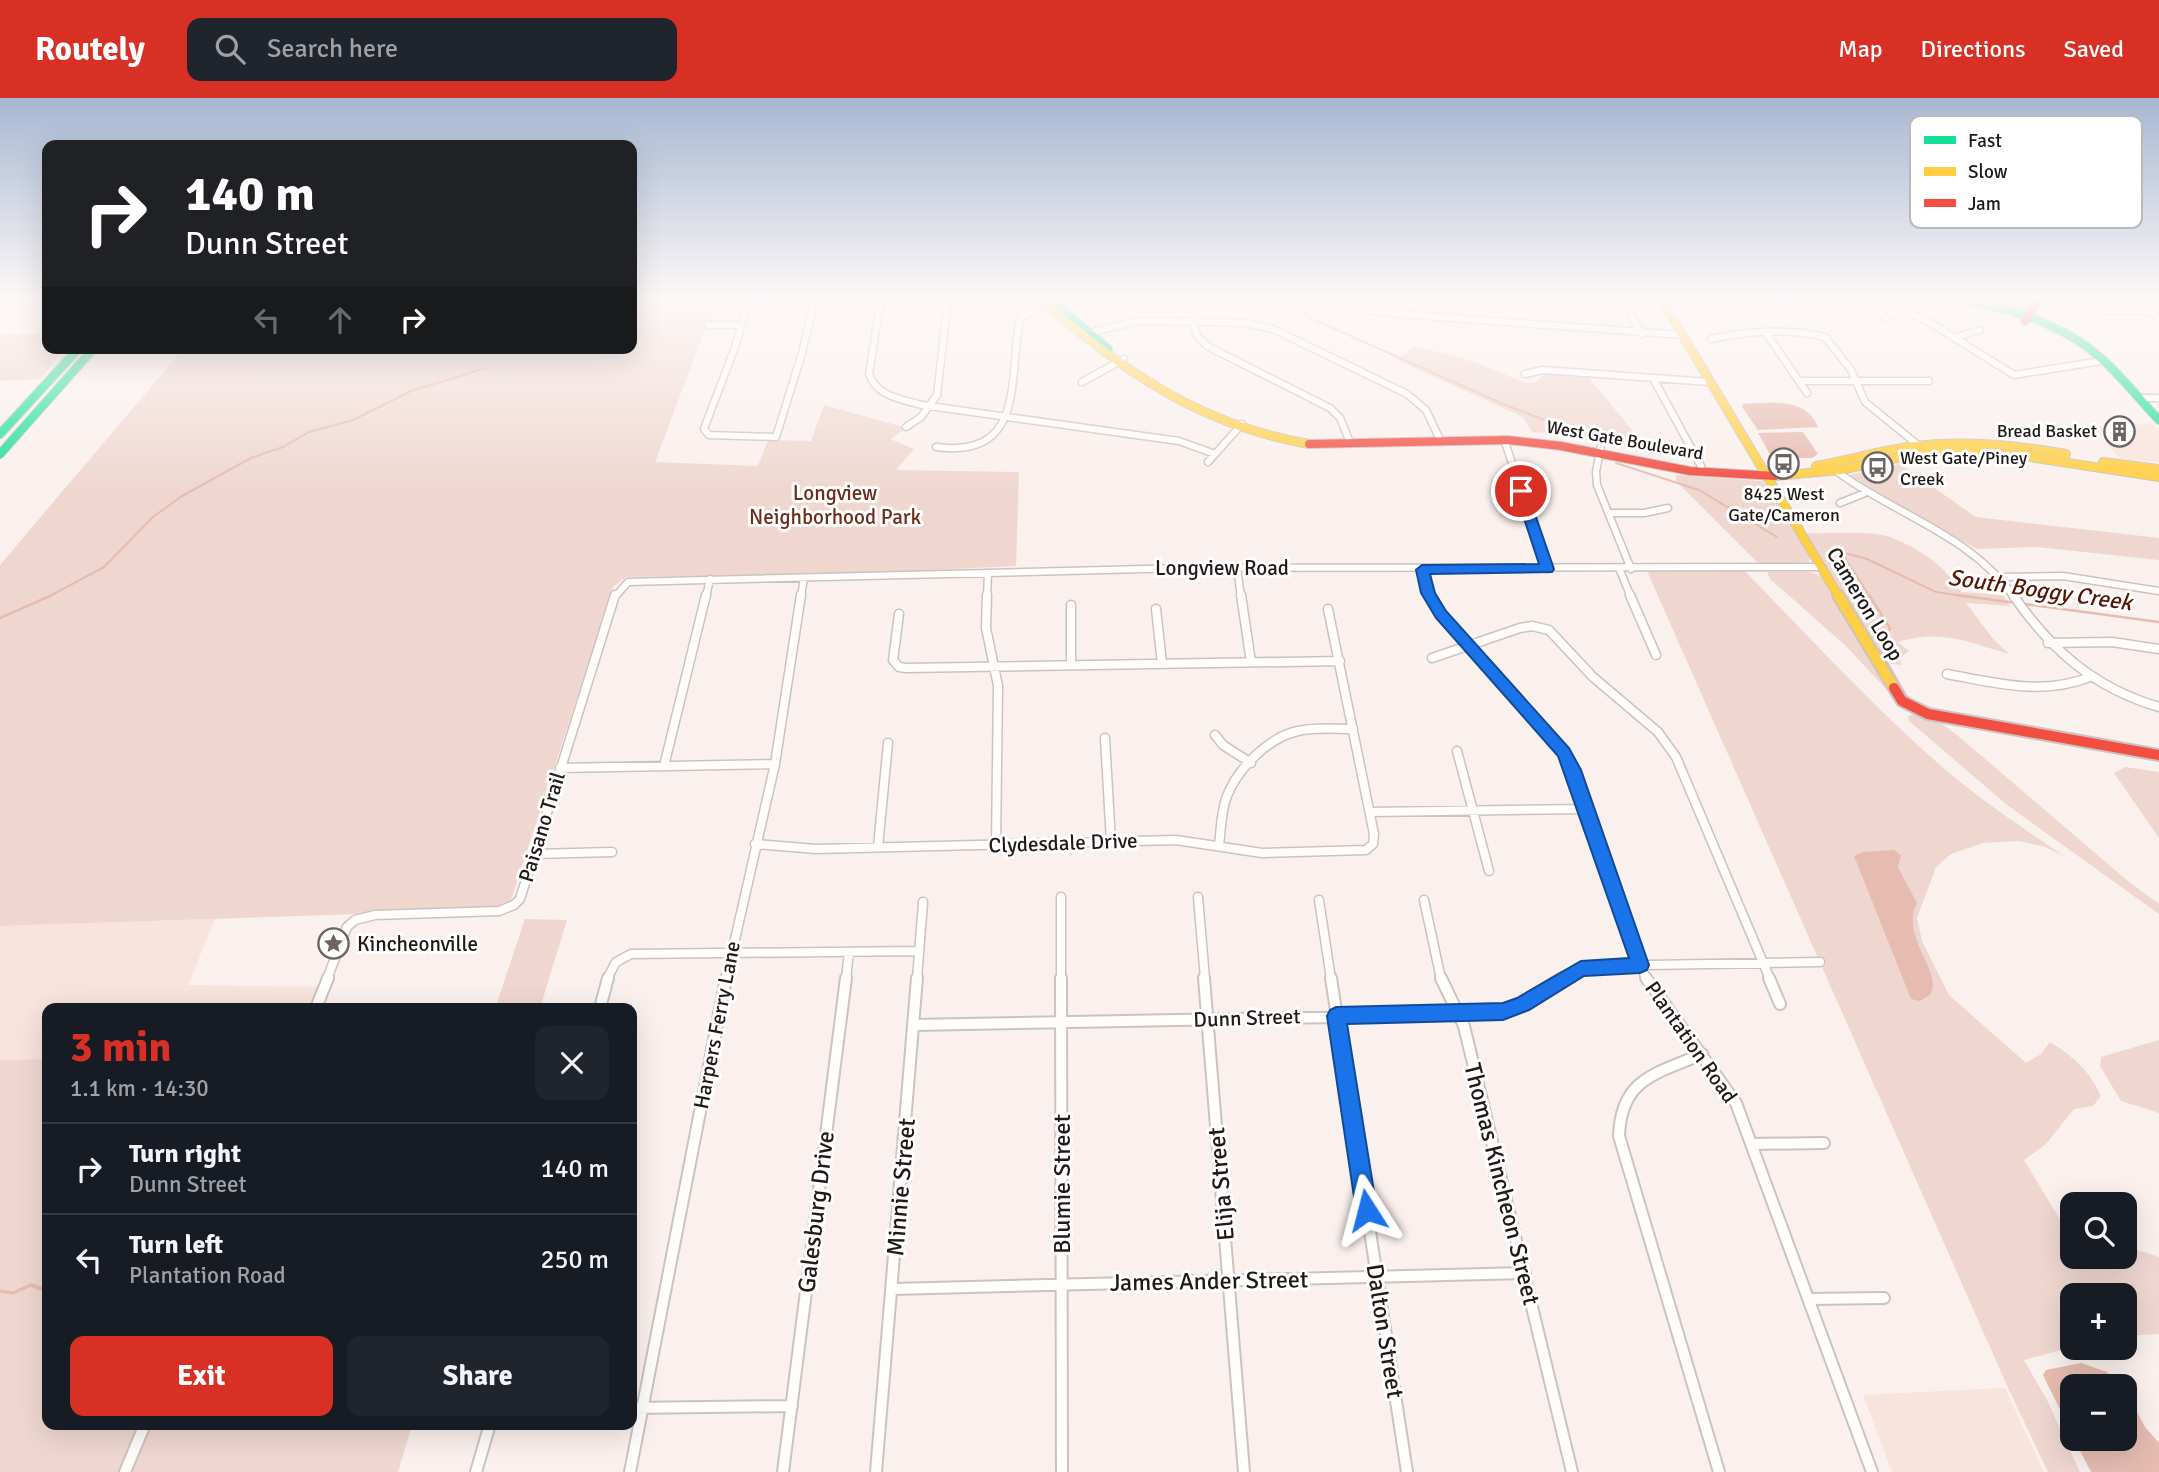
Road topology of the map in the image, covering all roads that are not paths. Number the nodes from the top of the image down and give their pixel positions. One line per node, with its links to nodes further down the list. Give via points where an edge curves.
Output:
1 (65, 363): 33 (main road)
2 (81, 363): 40 (main road)
3 (728, 363): 4 (street, via 704,432 713,436 776,437)
4 (799, 363)
5 (872, 363): 28 (street, via 872,383 882,393)
6 (942, 363): 28 (street, via 940,387)
7 (1015, 363): 29 (street)
8 (1117, 363): 22 (street)
9 (1124, 363): 31 (main road, West Gate Boulevard, via 1206,416)
10 (1240, 363): 36 (street, via 1331,408)
11 (1344, 363): 34 (street, via 1408,394 1426,410)
12 (1699, 363): 23 (main road, Cameron Loop)
13 (1787, 363): 20 (street)
14 (1846, 363): 24 (street)
15 (1995, 363): 16 (street, via 2014,375)
16 (2075, 363)
17 (2104, 363): 26 (main road)
18 (1525, 374): 19 (street, via 1543,370)
19 (1654, 380): 23 (street); 43 (street)
20 (1800, 381): 24 (street); 25 (street)
21 (1929, 381): 24 (street)
22 (1082, 382)
23 (1709, 382): 45 (main road, Cameron Loop)
24 (1855, 382): 39 (street, via 1869,406)
25 (1807, 393)
26 (2138, 398): 27 (street); 30 (main road)
27 (2159, 398)
28 (929, 407): 29 (street); 32 (street)
29 (1007, 416): 37 (street, via 998,432 981,443 955,449); 41 (street, via 1179,441)
30 (2159, 420)
31 (1240, 426): 34 (main road, West Gate Boulevard, via 1278,440 1315,445 1360,447); 36 (main road, West Gate Boulevard, via 1279,435); 41 (street)
32 (906, 427)
33 (0, 434)
34 (1439, 439): 35 (main road, West Gate Boulevard); 36 (main road, West Gate Boulevard); 38 (main road, West Gate Boulevard, via 1514,433)
35 (1504, 439): 38 (main road, West Gate Boulevard); 55 (street)
36 (1349, 440)
37 (936, 447)
38 (1600, 449): 43 (main road, West Gate Boulevard); 45 (main road, West Gate Boulevard, via 1680,470); 51 (street, via 1597,485)
39 (1923, 449): 44 (main road, West Gate Boulevard, via 1964,443 2013,446); 45 (main road, West Gate Boulevard); 46 (main road, West Gate Boulevard); 47 (main road, West Gate Boulevard, via 2031,455)
40 (0, 454)
41 (1215, 454): 42 (street)
42 (1208, 462)
43 (1701, 466): 45 (main road, West Gate Boulevard)
44 (2159, 469)
45 (1763, 471): 46 (main road, West Gate Boulevard); 52 (main road, Cameron Loop)
46 (1836, 471): 48 (street)
47 (2159, 477)
48 (1865, 493): 49 (street); 59 (street, via 1960,543)
49 (1840, 503)
50 (1668, 508): 51 (street)
51 (1608, 513): 56 (street)
52 (1821, 567): 56 (street, Longview Road); 86 (main road, Cameron Loop, via 1894,690 1914,709)
53 (1237, 568): 57 (street, Longview Road); 58 (street, Longview Road); 74 (street)
54 (1619, 568): 55 (street, Longview Road); 56 (street, Longview Road); 71 (street)
55 (1547, 569): 57 (street, Longview Road)
56 (1631, 569)
57 (1422, 570): 69 (street, Plantation Road, via 1433,603)
58 (988, 573): 60 (street, Longview Road); 77 (street, via 986,617)
59 (1998, 577): 63 (street, via 2063,576); 68 (street)
60 (804, 578): 61 (street, Longview Road); 88 (street, Harpers Ferry Lane)
61 (710, 579): 62 (street, Longview Road); 89 (street)
62 (625, 584): 90 (street, Paisano Trail, via 616,593)
63 (2159, 591)
64 (1071, 606): 76 (street)
65 (1156, 609): 75 (street)
66 (1328, 609): 73 (street)
67 (899, 614): 77 (street, via 893,660 900,667)
68 (2048, 643): 70 (street, via 2112,642); 79 (street)
69 (1469, 645): 72 (street); 91 (street, Plantation Road, via 1563,752); 111 (street, via 1527,626 1549,630 1593,677 1665,739)
70 (2159, 649)
71 (1656, 655)
72 (1432, 658)
73 (1340, 661): 74 (street); 81 (street)
74 (1251, 662): 75 (street)
75 (1162, 663): 76 (street)
76 (1071, 665): 77 (street)
77 (995, 666): 96 (street)
78 (1947, 674): 79 (street, via 2052,689)
79 (2090, 677): 80 (street)
80 (2159, 707)
81 (1353, 729): 87 (street, via 1294,732 1270,744); 93 (street)
82 (1214, 734): 87 (street)
83 (1105, 738): 94 (street)
84 (888, 743): 98 (street)
85 (1457, 751): 92 (street)
86 (2159, 755)
87 (1251, 763): 97 (street, via 1228,795)
88 (775, 764): 89 (street); 95 (street, Harpers Ferry Lane)
89 (664, 766): 90 (street)
90 (560, 768): 100 (street, Paisano Trail)
91 (1586, 809): 92 (street); 112 (street, Plantation Road)
92 (1474, 811): 93 (street); 101 (street)
93 (1370, 812): 97 (street, Clydesdale Drive, via 1374,840 1370,848 1361,851 1262,853)
94 (1111, 842): 96 (street, Clydesdale Drive); 97 (street, Clydesdale Drive, via 1176,840)
95 (755, 844): 98 (street, Clydesdale Drive, via 816,849); 108 (street, Harpers Ferry Lane)
96 (996, 845): 98 (street, Clydesdale Drive)
97 (1219, 845)
98 (878, 847)
99 (612, 852): 100 (street)
100 (535, 854): 113 (street, Paisano Trail, via 520,899 508,909 374,915 351,923)
101 (1489, 871)
102 (1061, 897): 119 (street, Blumie Street)
103 (1198, 897): 118 (street, Elija Street)
104 (1318, 900): 117 (street, Dalton Street)
105 (1424, 900): 116 (street, Thomas Kincheon Street, via 1441,979)
106 (923, 902): 107 (street, Minnie Street)
107 (918, 951): 109 (street); 120 (street, Minnie Street)
108 (731, 953): 109 (street); 114 (street, via 625,956 611,967); 132 (street, Harpers Ferry Lane)
109 (849, 953): 131 (street, Galesburg Drive)
110 (1819, 962): 111 (street, Dunn Street)
111 (1762, 964): 112 (street, Dunn Street); 115 (street)
112 (1640, 965): 116 (street, Dunn Street, via 1581,968 1516,1008); 121 (street, Plantation Road, via 1653,990)
113 (318, 1003)
114 (601, 1003)
115 (1780, 1004)
116 (1460, 1014): 117 (street, Dunn Street); 124 (street, Thomas Kincheon Street)
117 (1336, 1016): 118 (street, Dunn Street); 125 (street, Dalton Street)
118 (1208, 1020): 119 (street, Dunn Street); 126 (street, Elija Street)
119 (1063, 1022): 120 (street, Dunn Street); 127 (street, Blumie Street)
120 (914, 1025): 128 (street, Minnie Street)
121 (1702, 1054): 123 (street, Plantation Road, via 1736,1103); 145 (street, via 1634,1088 1621,1104 1618,1125)
122 (1824, 1143): 123 (street)
123 (1752, 1144): 130 (street, Plantation Road)
124 (1525, 1272): 125 (street, James Ander Street); 144 (street, Thomas Kincheon Street)
125 (1377, 1277): 126 (street, James Ander Street); 143 (street, Dalton Street)
126 (1228, 1279): 127 (street, James Ander Street); 142 (street, Elija Street)
127 (1062, 1284): 128 (street, James Ander Street); 141 (street, Blumie Street)
128 (892, 1289): 140 (street, Minnie Street)
129 (1884, 1298): 130 (street)
130 (1809, 1299): 146 (street, Plantation Road)
131 (792, 1406): 132 (street); 139 (street, Galesburg Drive)
132 (637, 1408)
133 (142, 1430): 136 (street)
134 (488, 1430): 137 (street)
135 (635, 1430): 138 (street, Harpers Ferry Lane)
136 (125, 1472)
137 (476, 1472)
138 (630, 1472)
139 (783, 1472)
140 (876, 1472)
141 (1062, 1472)
142 (1244, 1472)
143 (1407, 1472)
144 (1572, 1472)
145 (1719, 1472)
146 (1872, 1472)

